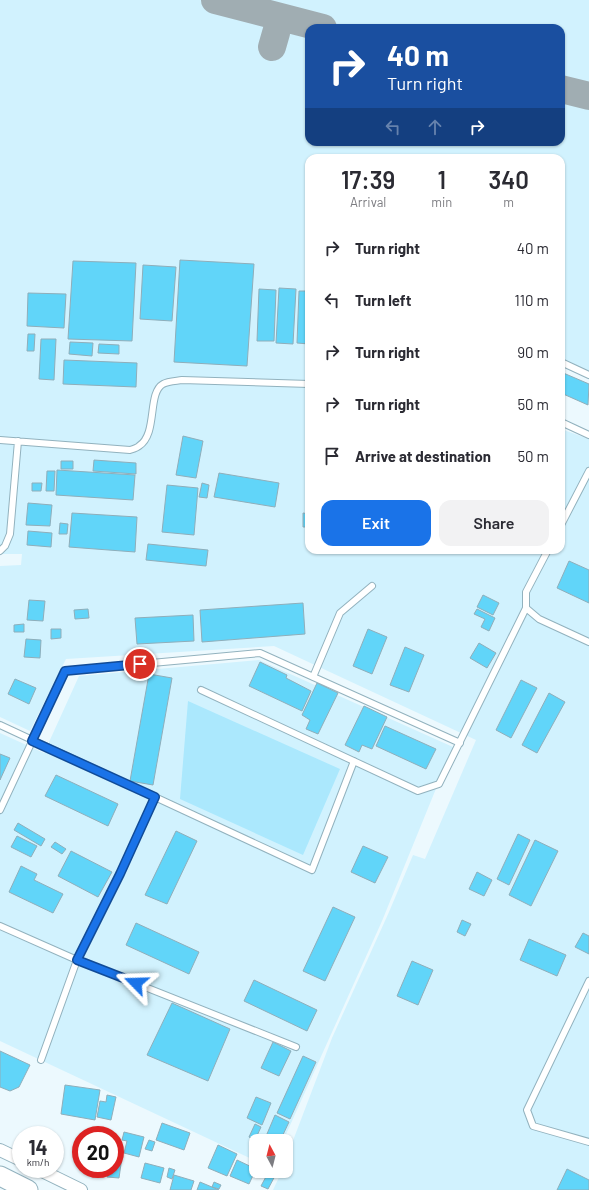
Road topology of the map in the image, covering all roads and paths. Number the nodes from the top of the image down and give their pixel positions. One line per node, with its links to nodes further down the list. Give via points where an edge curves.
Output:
1 (565, 364): 2 (lane)
2 (589, 375)
3 (305, 384): 7 (lane, via 182,380 163,384 158,388 146,440 130,450)
4 (565, 424): 5 (lane)
5 (589, 435)
6 (0, 440): 7 (lane)
7 (18, 441): 10 (lane, via 10,534)
8 (589, 471): 9 (lane)
9 (565, 517)
10 (0, 551)
11 (546, 554): 13 (lane, via 526,592)
12 (372, 586): 15 (lane, via 340,613)
13 (526, 608): 14 (lane, via 538,619); 19 (lane)
14 (589, 642)
15 (313, 677): 18 (lane, via 260,653 65,671); 19 (lane)
16 (201, 690): 20 (lane)
17 (0, 725): 18 (lane)
18 (32, 741): 21 (lane); 22 (lane)
19 (460, 743): 20 (lane, via 439,784 418,791)
20 (354, 761): 21 (lane, via 312,870)
21 (155, 797): 24 (lane)
22 (0, 810)
23 (0, 926): 24 (lane)
24 (77, 960): 26 (lane); 27 (lane)
25 (589, 981): 28 (lane, via 528,1110 533,1126)
26 (296, 1047)
27 (41, 1060)
28 (589, 1142)
29 (0, 1150): 30 (street)
30 (12, 1156)
31 (0, 1176): 33 (main road)
32 (56, 1178): 34 (street)
33 (28, 1190)
34 (81, 1190)

